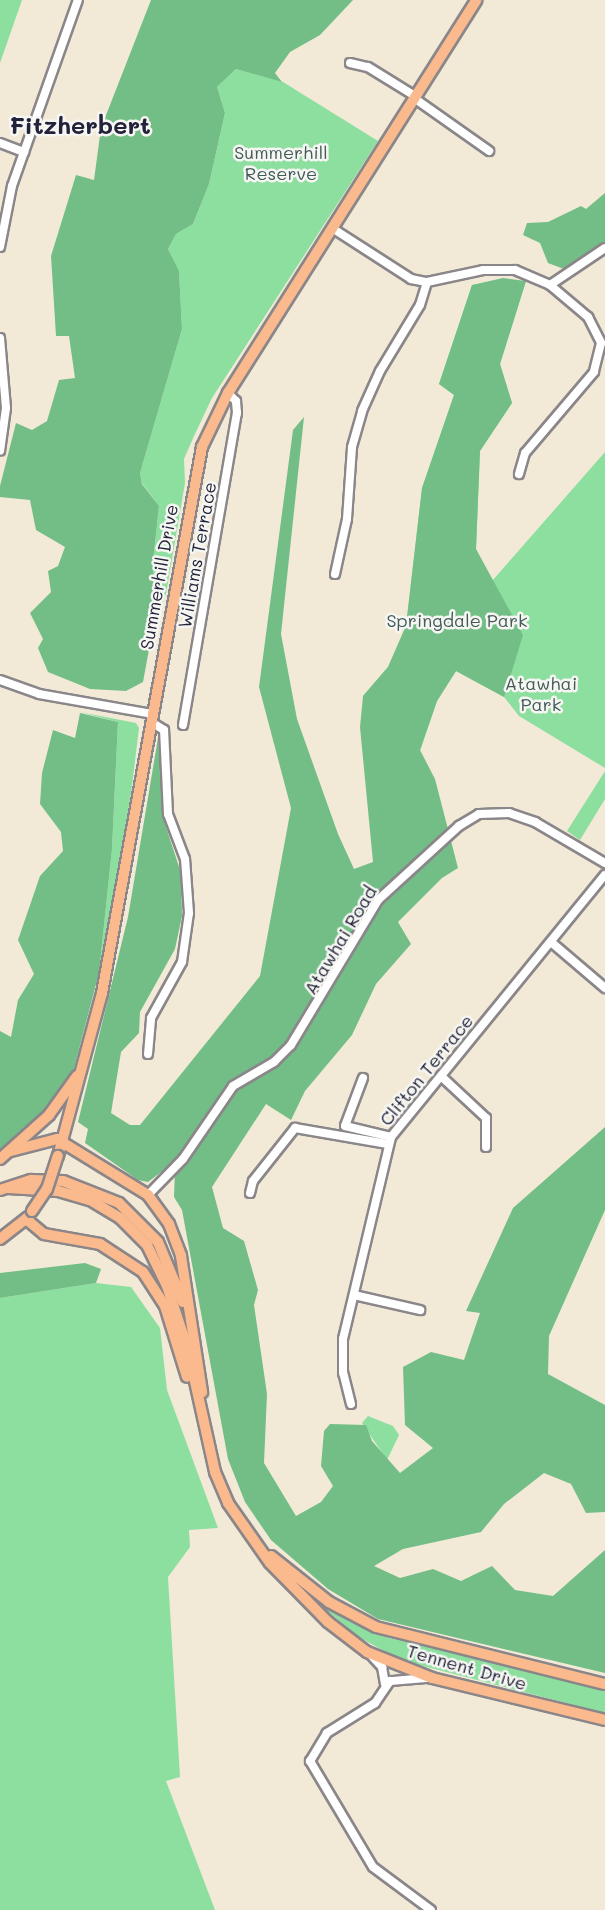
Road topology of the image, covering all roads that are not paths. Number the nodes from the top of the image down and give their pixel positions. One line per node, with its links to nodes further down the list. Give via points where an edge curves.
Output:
1 (78, 0): 7 (street)
2 (476, 0): 4 (main road, Summerhill Drive)
3 (350, 63): 4 (street, via 368,67)
4 (415, 97): 6 (street); 8 (main road, Summerhill Drive)
5 (0, 143): 7 (street)
6 (489, 151)
7 (24, 152): 9 (street)
8 (332, 228): 11 (street, via 411,279); 14 (main road, Summerhill Drive)
9 (0, 247)
10 (605, 248): 12 (street)
11 (426, 282): 12 (street, via 507,269); 17 (street, via 420,305 362,411 352,447 347,519)
12 (550, 285): 16 (street, via 588,317 599,334 601,352 594,372 525,453)
13 (0, 338): 15 (street, via 6,408)
14 (228, 393): 19 (main road, Summerhill Drive, via 198,466); 20 (street, Williams Terrace, via 236,401 237,413)
15 (0, 451)
16 (519, 474)
17 (335, 574)
18 (0, 680): 19 (street, via 39,694)
19 (152, 718): 25 (street, via 164,730 168,814 185,859 189,913 182,962 151,1018); 26 (main road, Summerhill Drive)
20 (183, 725)
21 (605, 863): 36 (street, Atawhai Road, via 535,822 509,813 479,814 459,826 378,900 291,1045 274,1062 233,1086 183,1159)
22 (605, 875): 23 (street, Clifton Terrace)
23 (551, 942): 24 (street); 27 (street, Clifton Terrace)
24 (605, 988)
25 (148, 1054)
26 (87, 1055): 30 (main road, Summerhill Drive); 32 (main road, via 58,1105)
27 (442, 1077): 29 (street, Clifton Terrace); 31 (street, via 482,1112 489,1132)
28 (363, 1078): 29 (street, via 345,1126)
29 (390, 1140): 35 (street, via 295,1128 253,1181); 39 (street, Clifton Terrace)
30 (62, 1141): 32 (main road, via 44,1140); 36 (main road); 37 (main road, Summerhill Drive, bridge, via 47,1189)
31 (486, 1147)
32 (12, 1151): 33 (main road)
33 (0, 1159)
34 (4, 1189): 42 (main road, Tennent Drive, via 31,1180 63,1181 105,1195 132,1213 158,1242 176,1279 186,1317)
35 (250, 1193)
36 (149, 1195): 42 (main road, via 169,1224 181,1256 201,1364)
37 (29, 1215): 38 (main road); 42 (main road, via 44,1234 100,1244 143,1272 165,1306)
38 (0, 1239)
39 (354, 1295): 40 (street); 41 (street, Clifton Terrace, via 341,1349)
40 (420, 1310)
41 (351, 1404)
42 (203, 1422): 43 (main road, Tennent Drive, via 220,1486)
43 (243, 1530): 44 (main road, Tennent Drive, via 298,1594); 47 (main road, Tennent Drive, via 304,1584 362,1621 413,1638)
44 (368, 1652): 45 (main road, Tennent Drive); 46 (street, via 382,1667)
45 (432, 1678): 46 (street, via 401,1676); 48 (main road, Tennent Drive)
46 (385, 1684): 49 (street, via 375,1703 327,1732 310,1761 373,1867)
47 (605, 1684)
48 (605, 1720)
49 (431, 1910)

